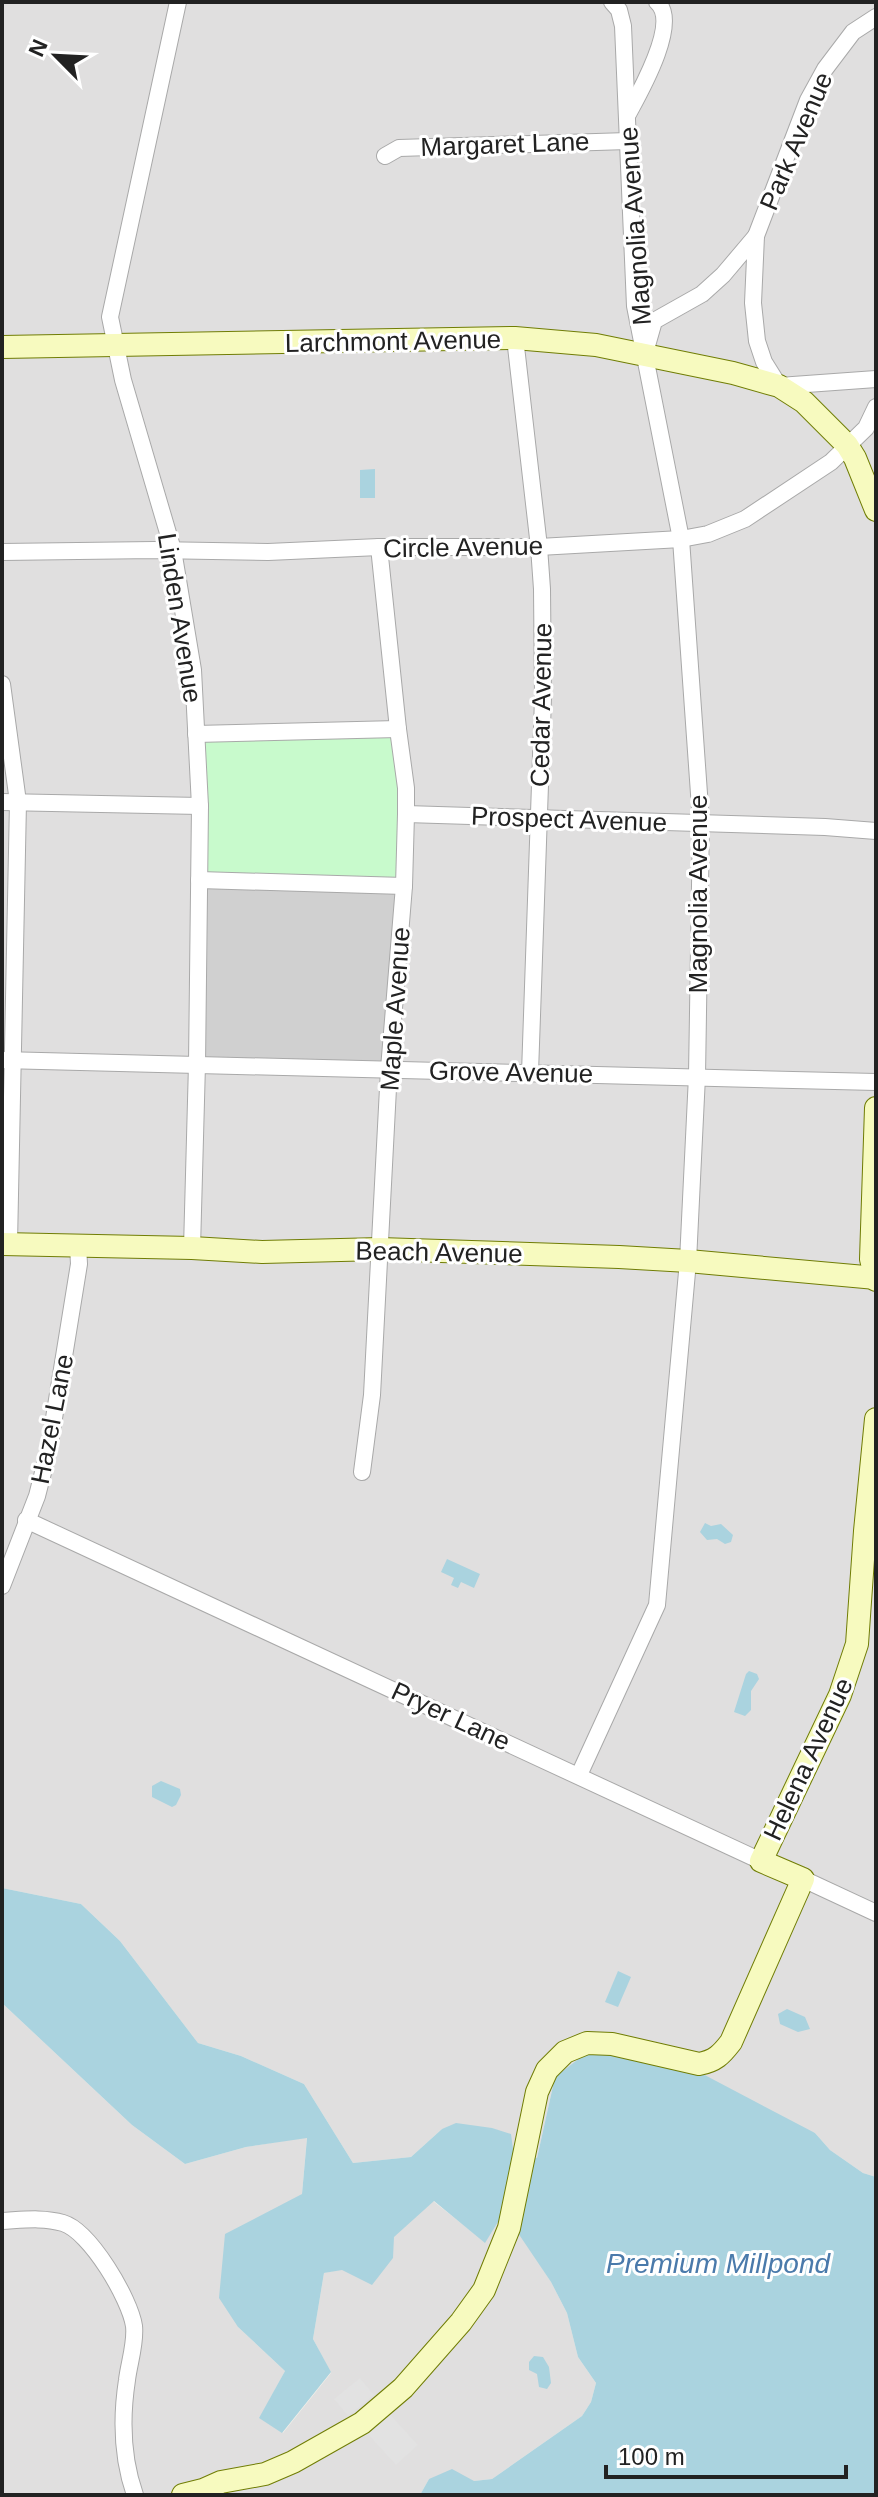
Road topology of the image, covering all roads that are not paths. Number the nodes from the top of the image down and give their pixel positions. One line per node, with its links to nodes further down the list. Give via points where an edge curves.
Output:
1 (178, 2): 11 (street, Linden Avenue, via 110,317)
2 (612, 2): 5 (street, Magnolia Avenue, via 623,26)
3 (657, 2): 5 (street, via 665,13 664,31)
4 (876, 17): 8 (street, Park Avenue, via 853,32 808,100)
5 (627, 116): 6 (street, Magnolia Avenue)
6 (628, 141): 7 (street, Margaret Lane, via 399,148); 12 (street, Magnolia Avenue, via 635,306)
7 (385, 156)
8 (756, 236): 12 (street, Park Avenue, via 702,294 654,321); 14 (street, Park Avenue, via 757,341)
9 (515, 338): 11 (street, Larchmont Avenue); 12 (street, Larchmont Avenue); 20 (street, Cedar Avenue)
10 (2, 347): 11 (street, Larchmont Avenue)
11 (114, 347): 21 (street, Linden Avenue)
12 (645, 355): 14 (street, Larchmont Avenue); 18 (street, Magnolia Avenue)
13 (876, 379): 14 (street)
14 (779, 386): 16 (street, Park Avenue, via 804,402)
15 (876, 407): 16 (street, Circle Avenue, via 866,428)
16 (847, 445): 17 (street, Park Avenue); 18 (street, Circle Avenue, via 831,462 745,519)
17 (876, 510)
18 (681, 539): 20 (street, Circle Avenue); 30 (street, Magnolia Avenue)
19 (379, 547): 20 (street, Circle Avenue); 21 (street, Circle Avenue); 24 (street, Maple Avenue)
20 (539, 547): 29 (street, Cedar Avenue, via 543,698)
21 (173, 550): 22 (street, Circle Avenue); 25 (street, Linden Avenue, via 193,670)
22 (2, 552)
23 (2, 684): 26 (street)
24 (398, 729): 25 (street); 28 (street, Maple Avenue)
25 (196, 734): 27 (street, Linden Avenue)
26 (10, 802): 27 (street); 34 (street)
27 (200, 806): 32 (street, Linden Avenue)
28 (406, 814): 29 (street, Prospect Avenue); 33 (street, Maple Avenue)
29 (538, 818): 30 (street, Prospect Avenue); 37 (street, Cedar Avenue)
30 (701, 822): 31 (street, Prospect Avenue); 38 (street, Magnolia Avenue)
31 (876, 831)
32 (199, 880): 33 (street); 35 (street, Linden Avenue)
33 (404, 886): 36 (street, Maple Avenue)
34 (8, 1060): 35 (street, Grove Avenue); 41 (street)
35 (197, 1064): 36 (street, Grove Avenue); 43 (street, Linden Avenue)
36 (389, 1069): 37 (street, Grove Avenue); 44 (street, Maple Avenue)
37 (530, 1073): 38 (street, Grove Avenue)
38 (697, 1076): 39 (street, Grove Avenue); 45 (street, Magnolia Avenue)
39 (876, 1082)
40 (876, 1108): 46 (street, via 871,1259)
41 (5, 1244): 42 (street, Beach Avenue)
42 (78, 1246): 43 (street, Beach Avenue); 49 (street, Hazel Lane, via 49,1449)
43 (192, 1248): 44 (street, Beach Avenue)
44 (380, 1249): 45 (street, Beach Avenue); 48 (street, Maple Avenue)
45 (688, 1261): 46 (street, Beach Avenue); 52 (street, Magnolia Avenue, via 657,1605)
46 (876, 1279)
47 (876, 1419): 50 (street, Helena Avenue)
48 (362, 1472)
49 (26, 1520): 51 (street, Hazel Lane); 52 (street, Pryer Lane)
50 (870, 1531): 53 (street, Helena Avenue, via 857,1644 840,1695)
51 (2, 1586)
52 (579, 1775): 53 (street, Pryer Lane)
53 (761, 1861): 54 (street, Pryer Lane)
54 (803, 1879): 55 (street, Pryer Lane); 57 (street, via 722,2054 699,2064 612,2044 587,2043 565,2052 547,2070 537,2092 509,2228 484,2290 436,2354 362,2423 293,2462)
55 (876, 1913)
56 (2, 2221): 58 (street, via 65,2223 92,2247 128,2305 134,2328 122,2423)
57 (223, 2488): 59 (street)
58 (135, 2495)
59 (183, 2495)

